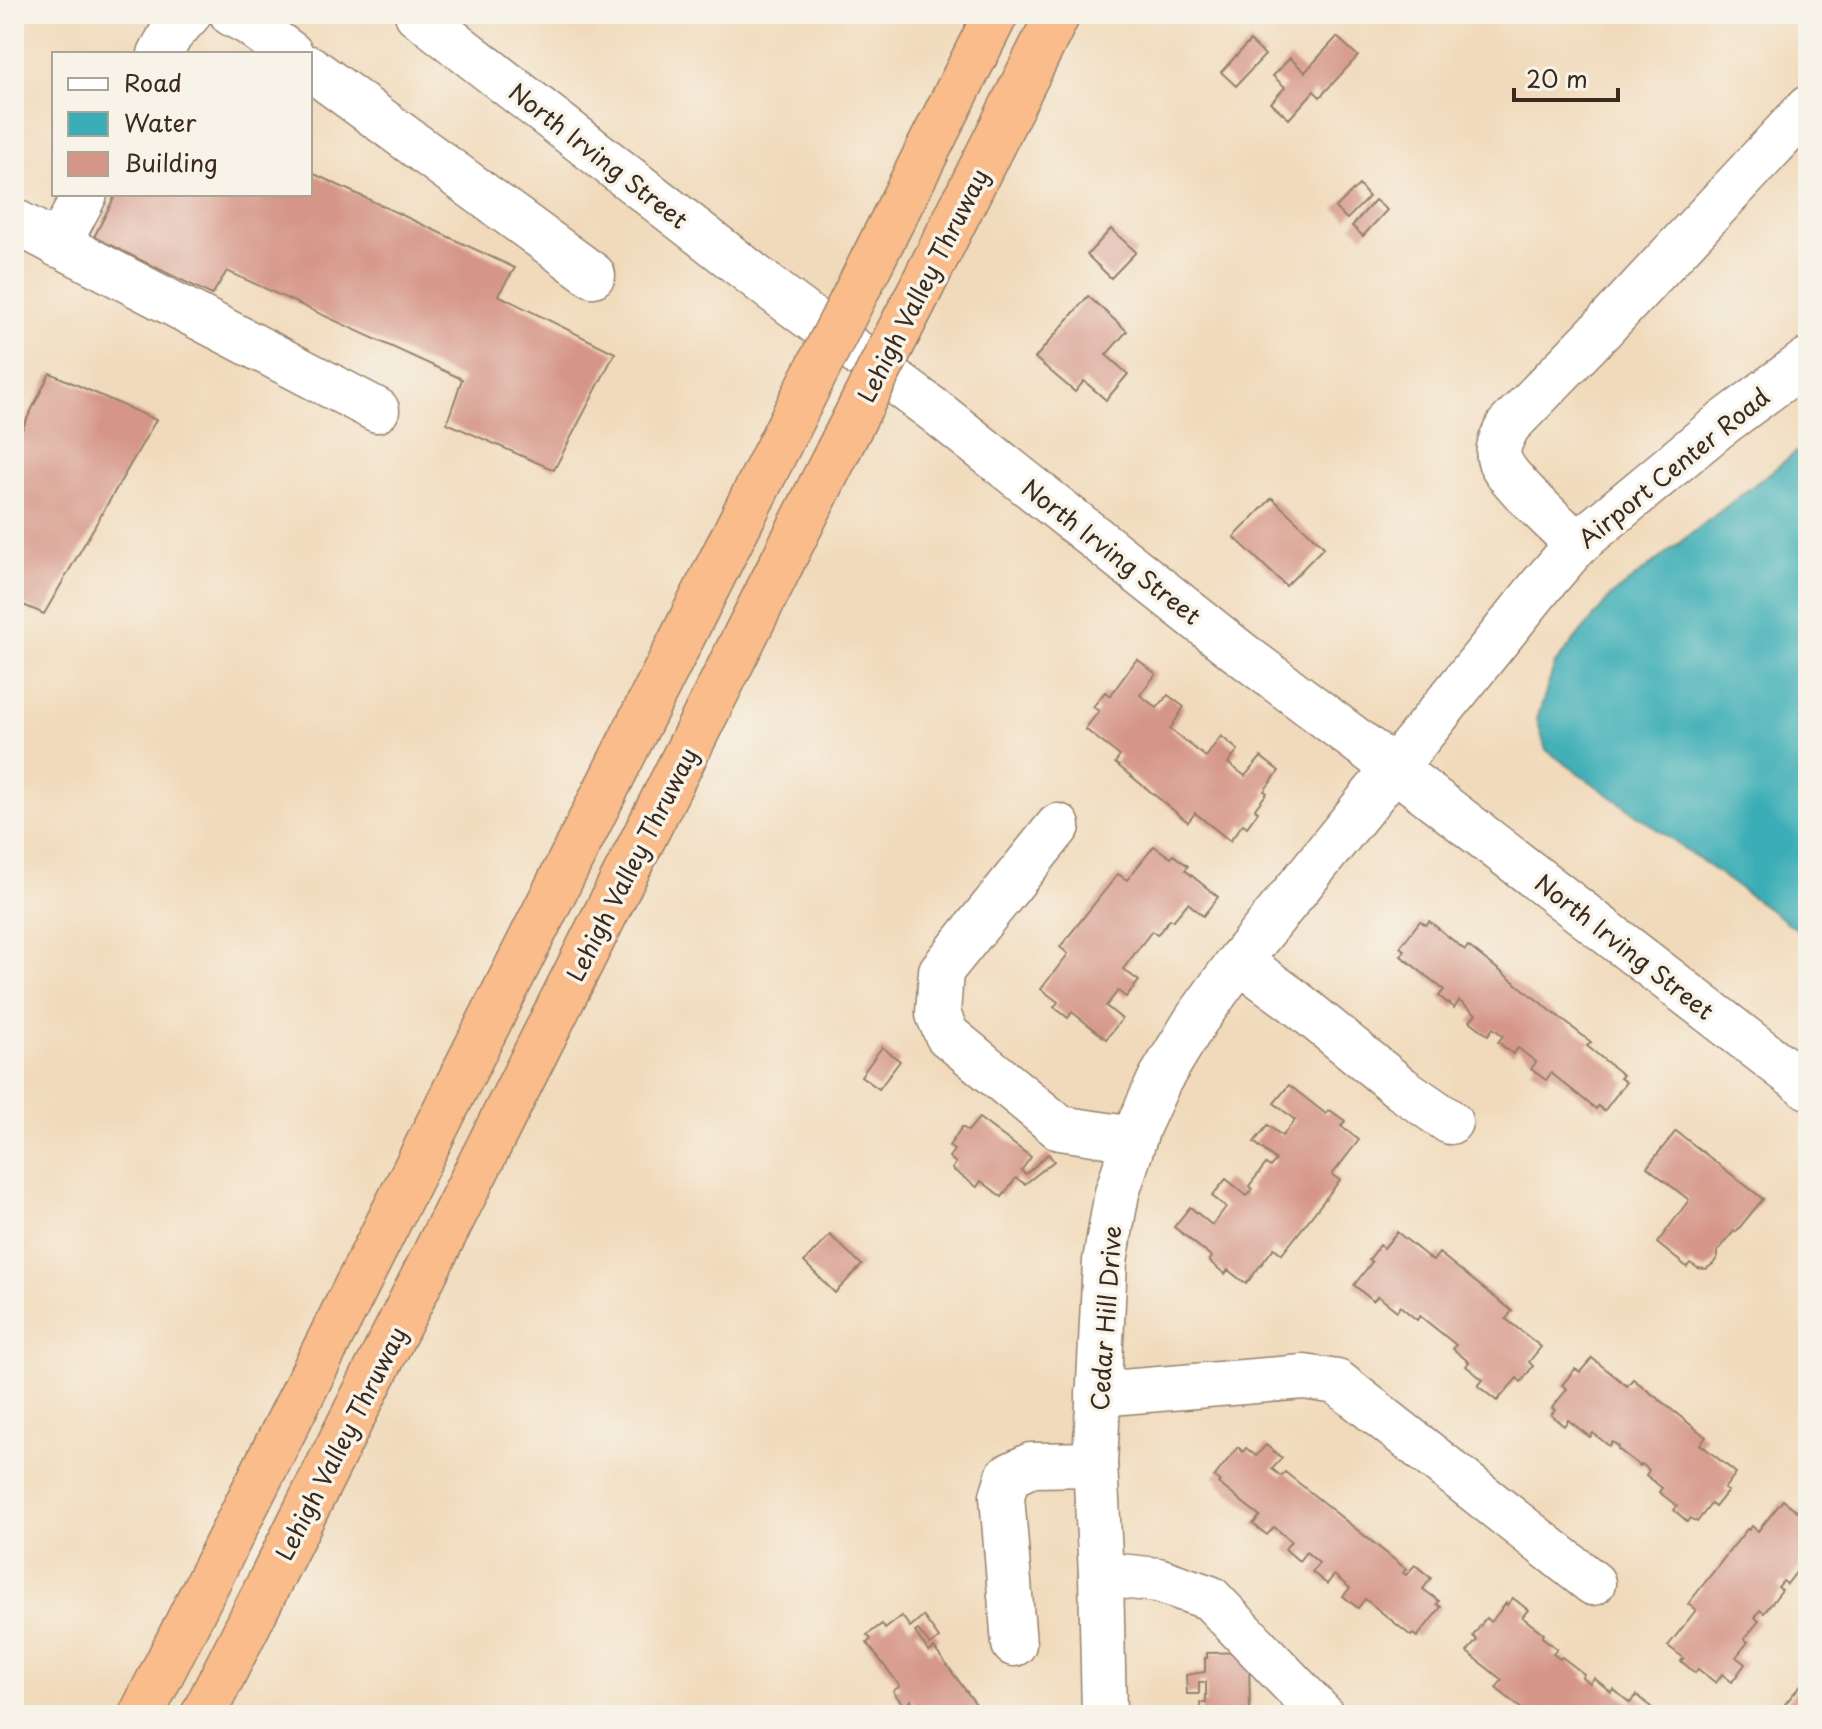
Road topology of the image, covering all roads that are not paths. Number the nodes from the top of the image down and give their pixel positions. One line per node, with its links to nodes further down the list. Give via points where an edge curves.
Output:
1 (189, 14): 6 (street)
2 (232, 14): 7 (street)
3 (417, 14): 17 (street, North Irving Street)
4 (996, 14): 28 (highway, bridge)
5 (1058, 14): 29 (highway, Lehigh Valley Thruway, bridge)
6 (161, 52)
7 (288, 52)
8 (312, 69): 13 (street)
9 (1808, 108): 16 (street, via 1508,426 1498,459)
10 (84, 196): 12 (street)
11 (14, 221): 12 (street)
12 (58, 245): 15 (street)
13 (593, 275)
14 (1808, 360): 16 (street, Airport Center Road)
15 (377, 410)
16 (1577, 544): 17 (street, Airport Center Road)
17 (1395, 769): 19 (street, Cedar Hill Drive); 20 (street, North Irving Street)
18 (1058, 826): 22 (street, via 941,971 938,1014 947,1035 1060,1128)
19 (1239, 961): 21 (street); 22 (street, Cedar Hill Drive, via 1160,1079)
20 (1808, 1087)
21 (1450, 1122)
22 (1134, 1139): 23 (street, Cedar Hill Drive, via 1117,1193 1105,1261)
23 (1098, 1394): 24 (street, Cedar Hill Drive); 26 (street, via 1304,1377 1337,1382)
24 (1095, 1464): 25 (street, Cedar Hill Drive); 27 (street, via 1031,1465 1008,1476 1002,1496)
25 (1101, 1574): 30 (street, Cedar Hill Drive); 31 (street, via 1158,1580 1210,1598)
26 (1593, 1583)
27 (1014, 1644)
28 (141, 1715)
29 (203, 1715)
30 (1104, 1715)
31 (1322, 1715)

